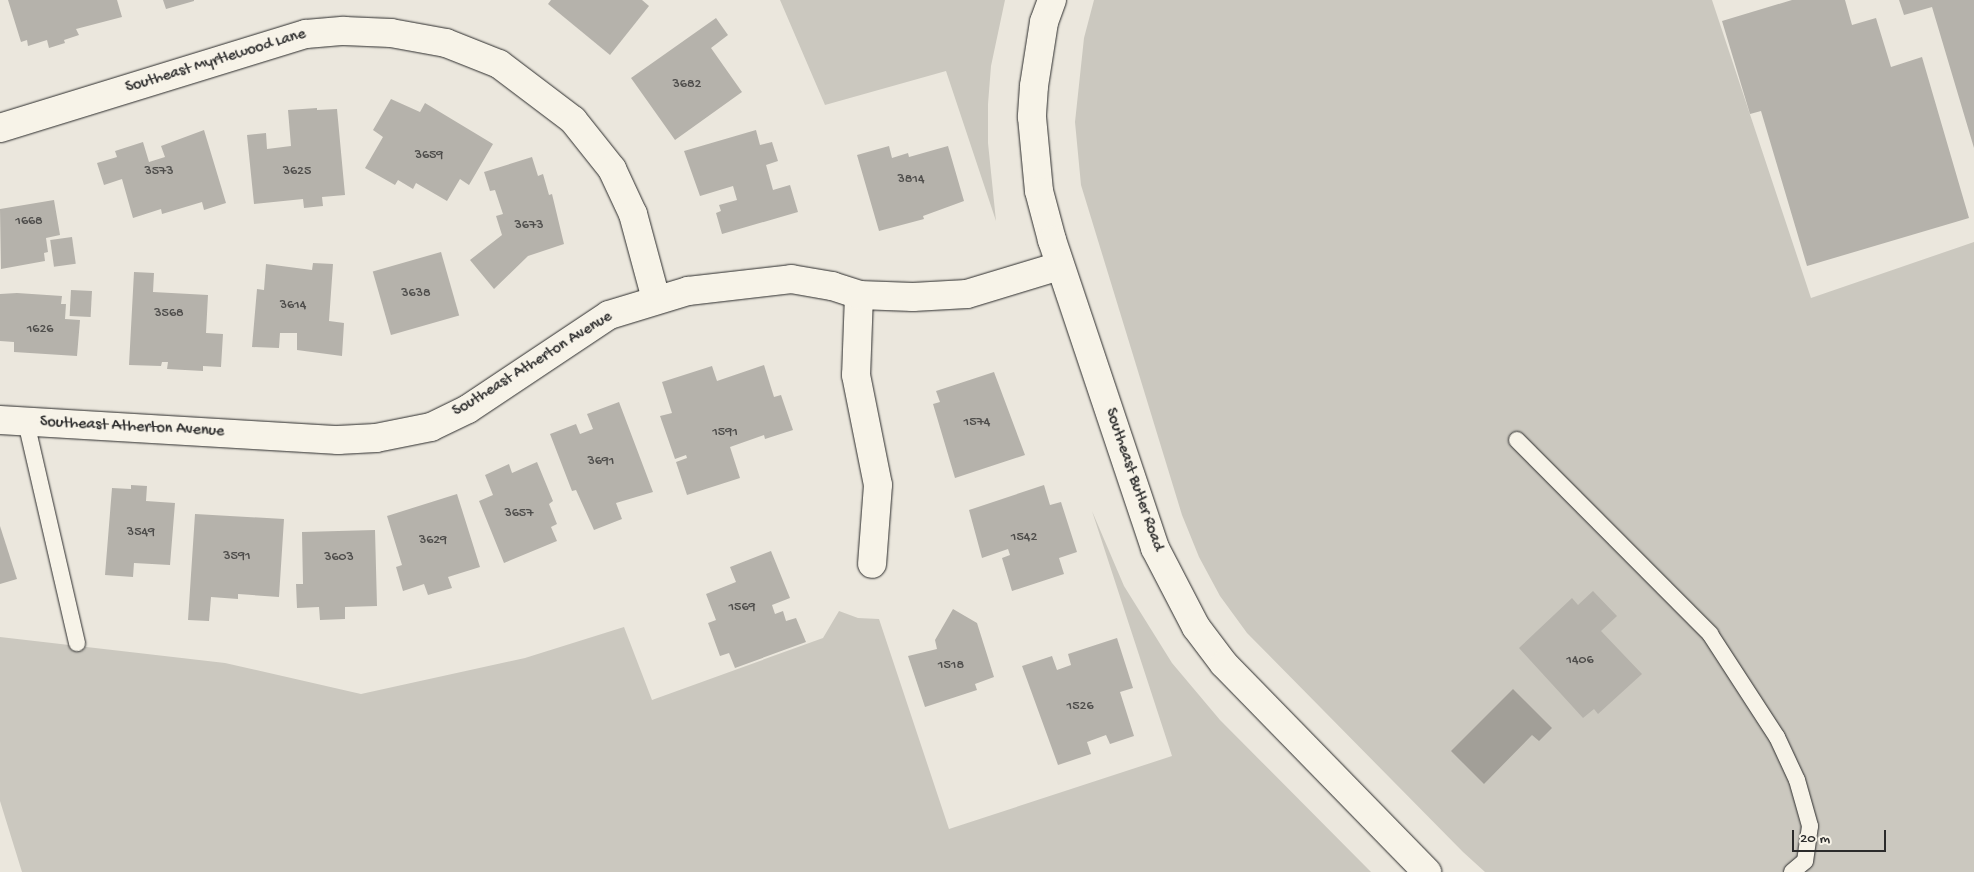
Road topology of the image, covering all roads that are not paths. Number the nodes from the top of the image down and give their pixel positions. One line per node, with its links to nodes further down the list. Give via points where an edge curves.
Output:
1 (1052, 0): 3 (street, Southeast Butler Road, via 1039,50 1032,117 1039,191)
2 (0, 128): 5 (street, Southeast Myrtlewood Lane, via 306,34 344,31 391,33 446,43 499,64 573,120 612,169 632,214)
3 (1060, 266): 4 (street, Southeast Atherton Avenue, via 967,294 913,297); 10 (street, Southeast Butler Road, via 1155,548 1196,627 1224,664 1262,705)
4 (858, 295): 5 (street, Southeast Atherton Avenue, via 792,280 688,291); 8 (street, via 856,375 878,485)
5 (656, 299): 6 (street, Southeast Atherton Avenue, via 609,315 581,331 468,409 431,427 403,434 338,440)
6 (13, 421): 9 (lane)
7 (1517, 440): 11 (lane, via 1710,634 1777,737 1797,780 1810,826 1805,861)
8 (872, 564)
9 (77, 643)
10 (1427, 872)
11 (1792, 872)

